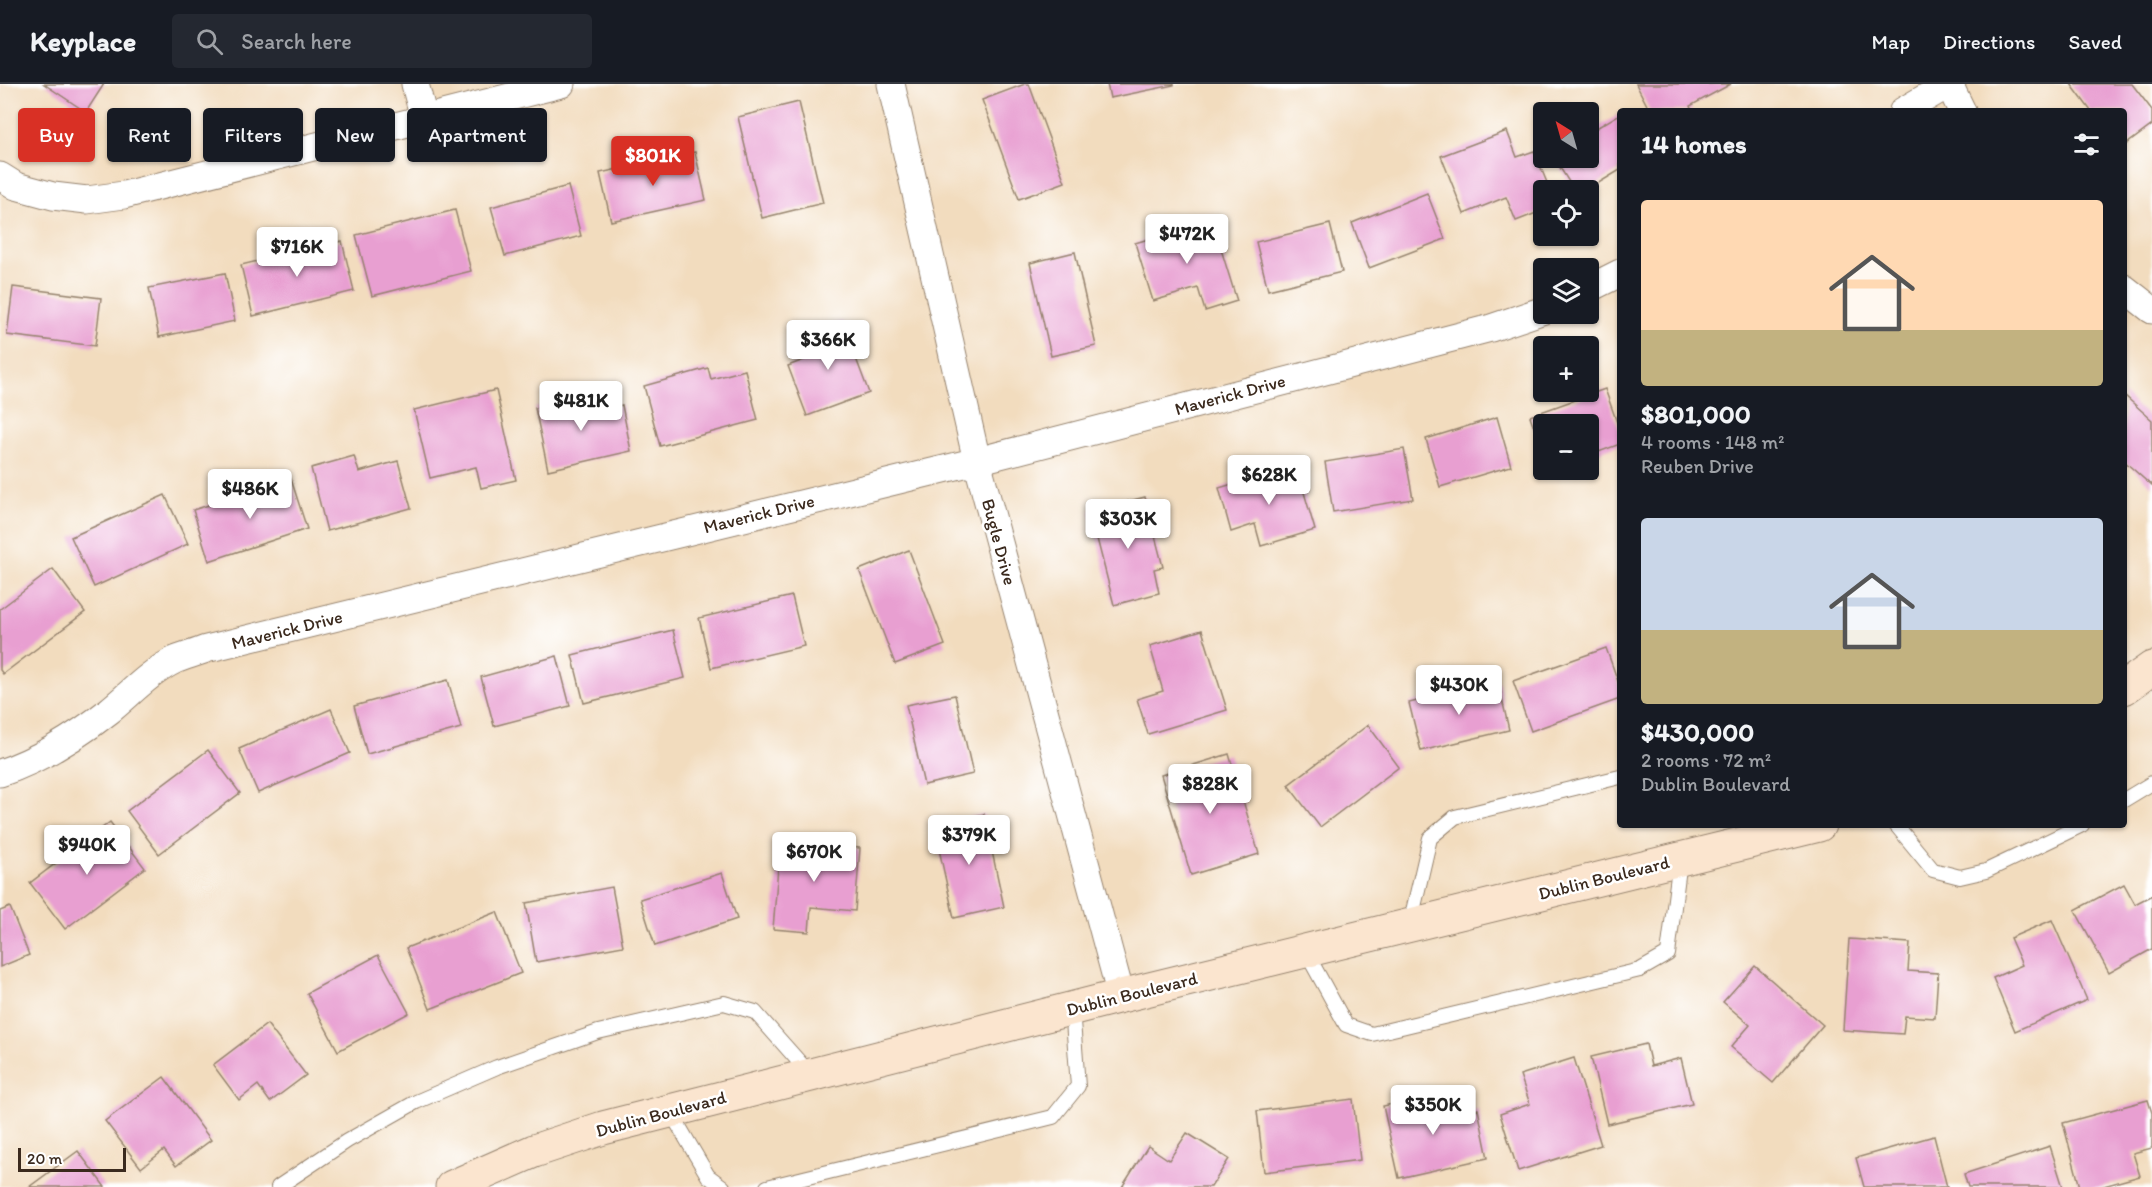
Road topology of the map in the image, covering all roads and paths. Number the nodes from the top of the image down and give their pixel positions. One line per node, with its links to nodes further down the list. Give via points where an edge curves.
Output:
1 (415, 84): 5 (street)
2 (561, 84): 6 (street)
3 (891, 84): 16 (street, Bugle Drive)
4 (1949, 84): 7 (street); 8 (street)
5 (421, 108)
6 (464, 108)
7 (1908, 108)
8 (1961, 108)
9 (407, 122): 10 (street, via 124,195 87,200 16,186)
10 (0, 176)
11 (1617, 274): 12 (street)
12 (1599, 284)
13 (2127, 290): 14 (street)
14 (2152, 310)
15 (1533, 314): 16 (street, Maverick Drive, via 1491,328)
16 (977, 461): 19 (street, Maverick Drive, via 174,660 64,742); 29 (street, Bugle Drive)
17 (2152, 668): 18 (main road)
18 (2127, 686)
19 (0, 773)
20 (1617, 778): 27 (lane, via 1455,817 1430,838)
21 (2152, 783): 22 (lane)
22 (2127, 798)
23 (1807, 828): 26 (main road, Dublin Boulevard)
24 (1899, 828): 25 (lane, via 1934,870 1960,877 1986,871)
25 (2076, 828)
26 (1680, 860): 27 (main road, Dublin Boulevard); 28 (lane, via 1668,954 1640,970 1617,976 1372,1034 1346,1025)
27 (1409, 926): 28 (main road, Dublin Boulevard)
28 (1306, 951): 29 (main road, Dublin Boulevard)
29 (1121, 996): 30 (main road, Dublin Boulevard)
30 (1072, 1008): 31 (main road, Dublin Boulevard); 36 (lane, via 1078,1086 1053,1117)
31 (812, 1075): 32 (main road, Dublin Boulevard); 33 (lane, via 755,1012 724,1003 598,1032 497,1067 416,1102)
32 (670, 1111): 34 (main road, Dublin Boulevard, via 534,1150); 35 (lane, via 708,1176)
33 (278, 1187)
34 (452, 1187)
35 (723, 1187)
36 (767, 1187)

